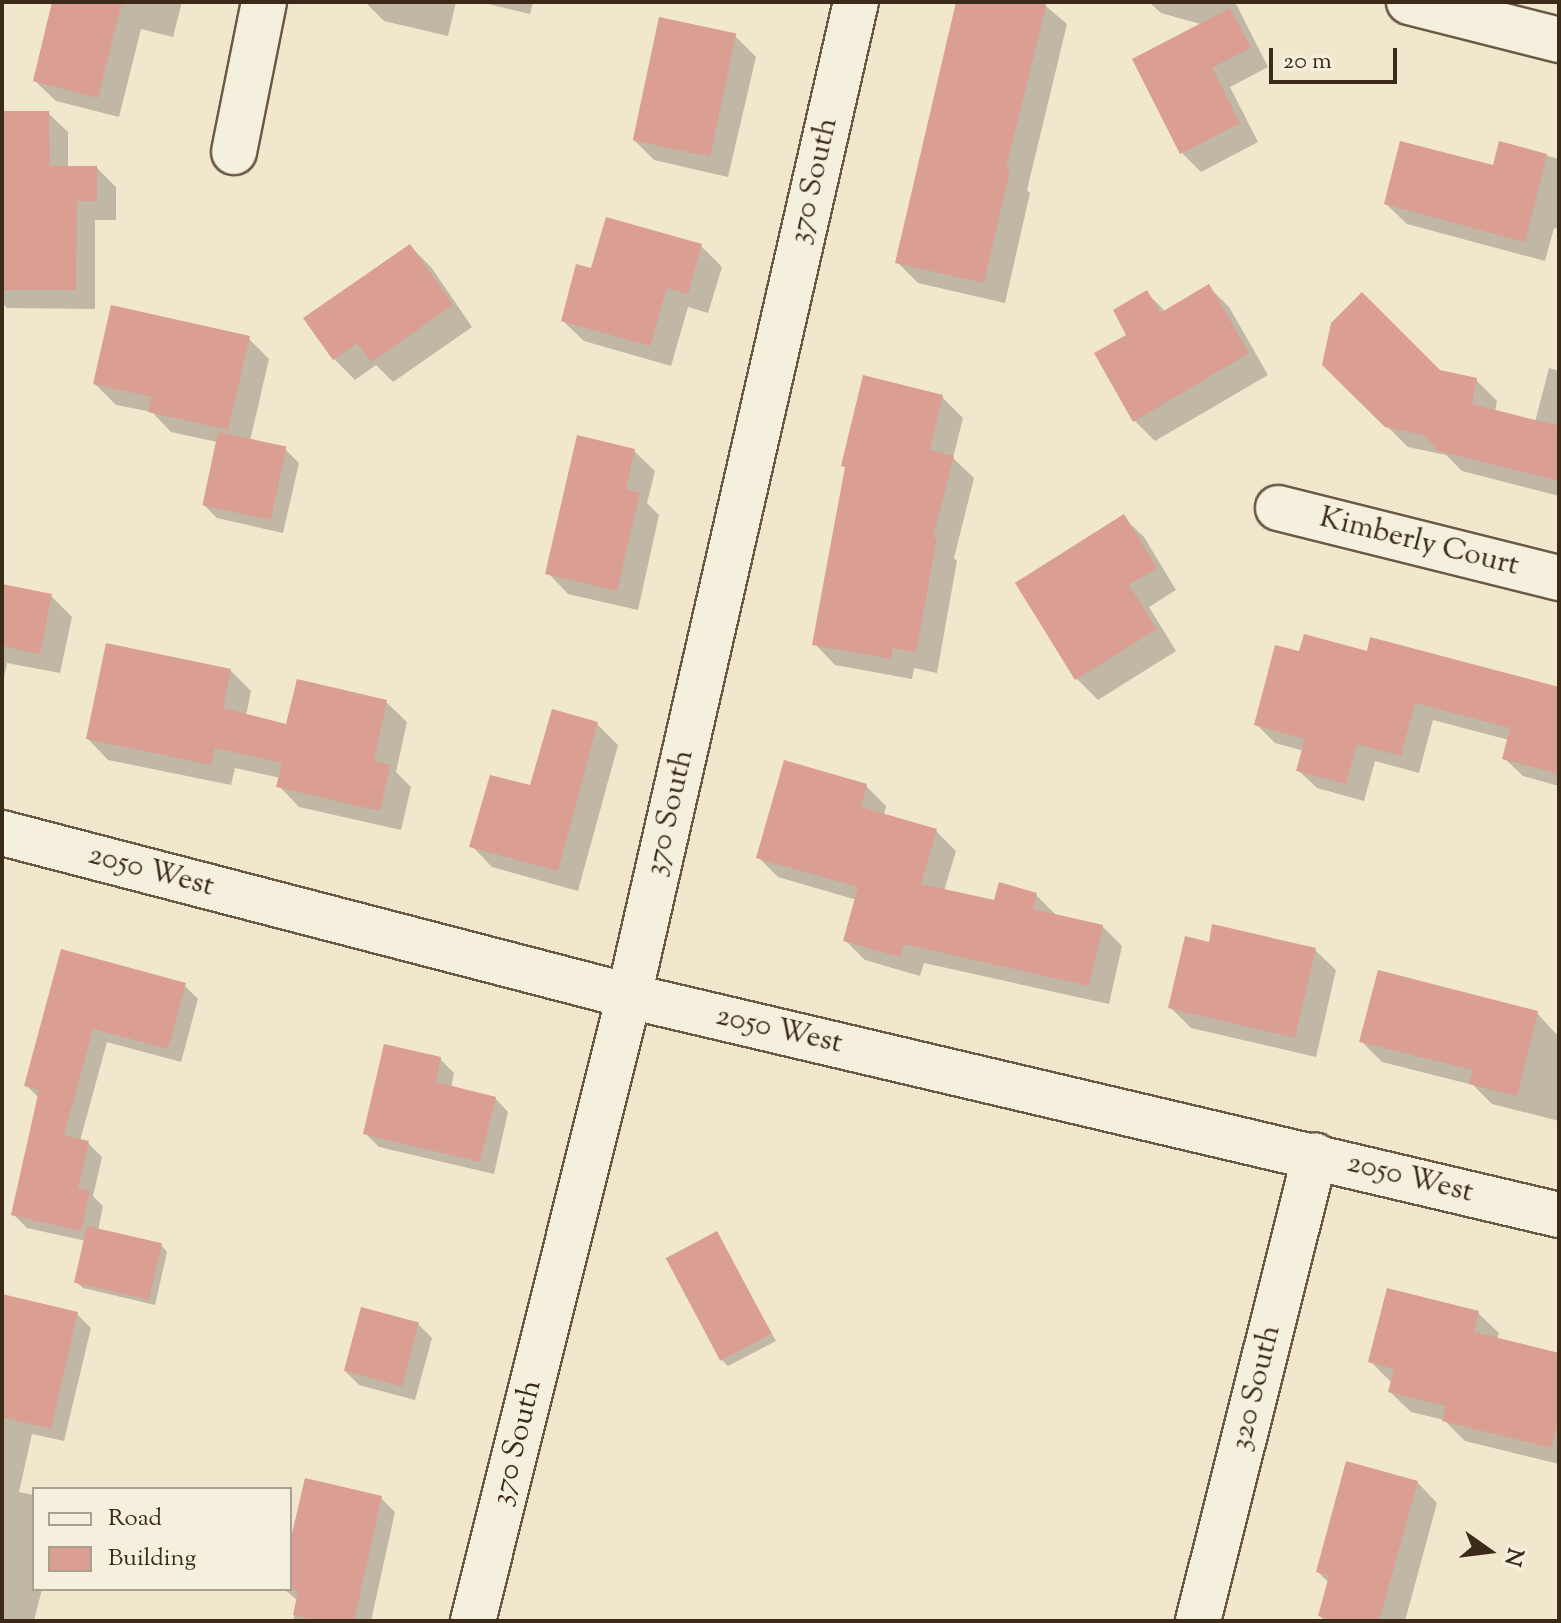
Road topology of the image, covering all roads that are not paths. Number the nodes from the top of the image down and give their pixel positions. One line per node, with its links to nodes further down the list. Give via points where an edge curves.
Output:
1 (264, 2): 5 (street)
2 (856, 2): 9 (street, 370 South)
3 (1409, 2): 4 (street)
4 (1559, 40)
5 (234, 152)
6 (1278, 508): 7 (street, Kimberly Court)
7 (1559, 578)
8 (2, 833): 9 (street, 2050 West)
9 (629, 996): 10 (street, 2050 West); 12 (street, 370 South)
10 (1315, 1155): 11 (street, 2050 West); 13 (street, 320 South)
11 (1559, 1215)
12 (473, 1621)
13 (1198, 1621)

